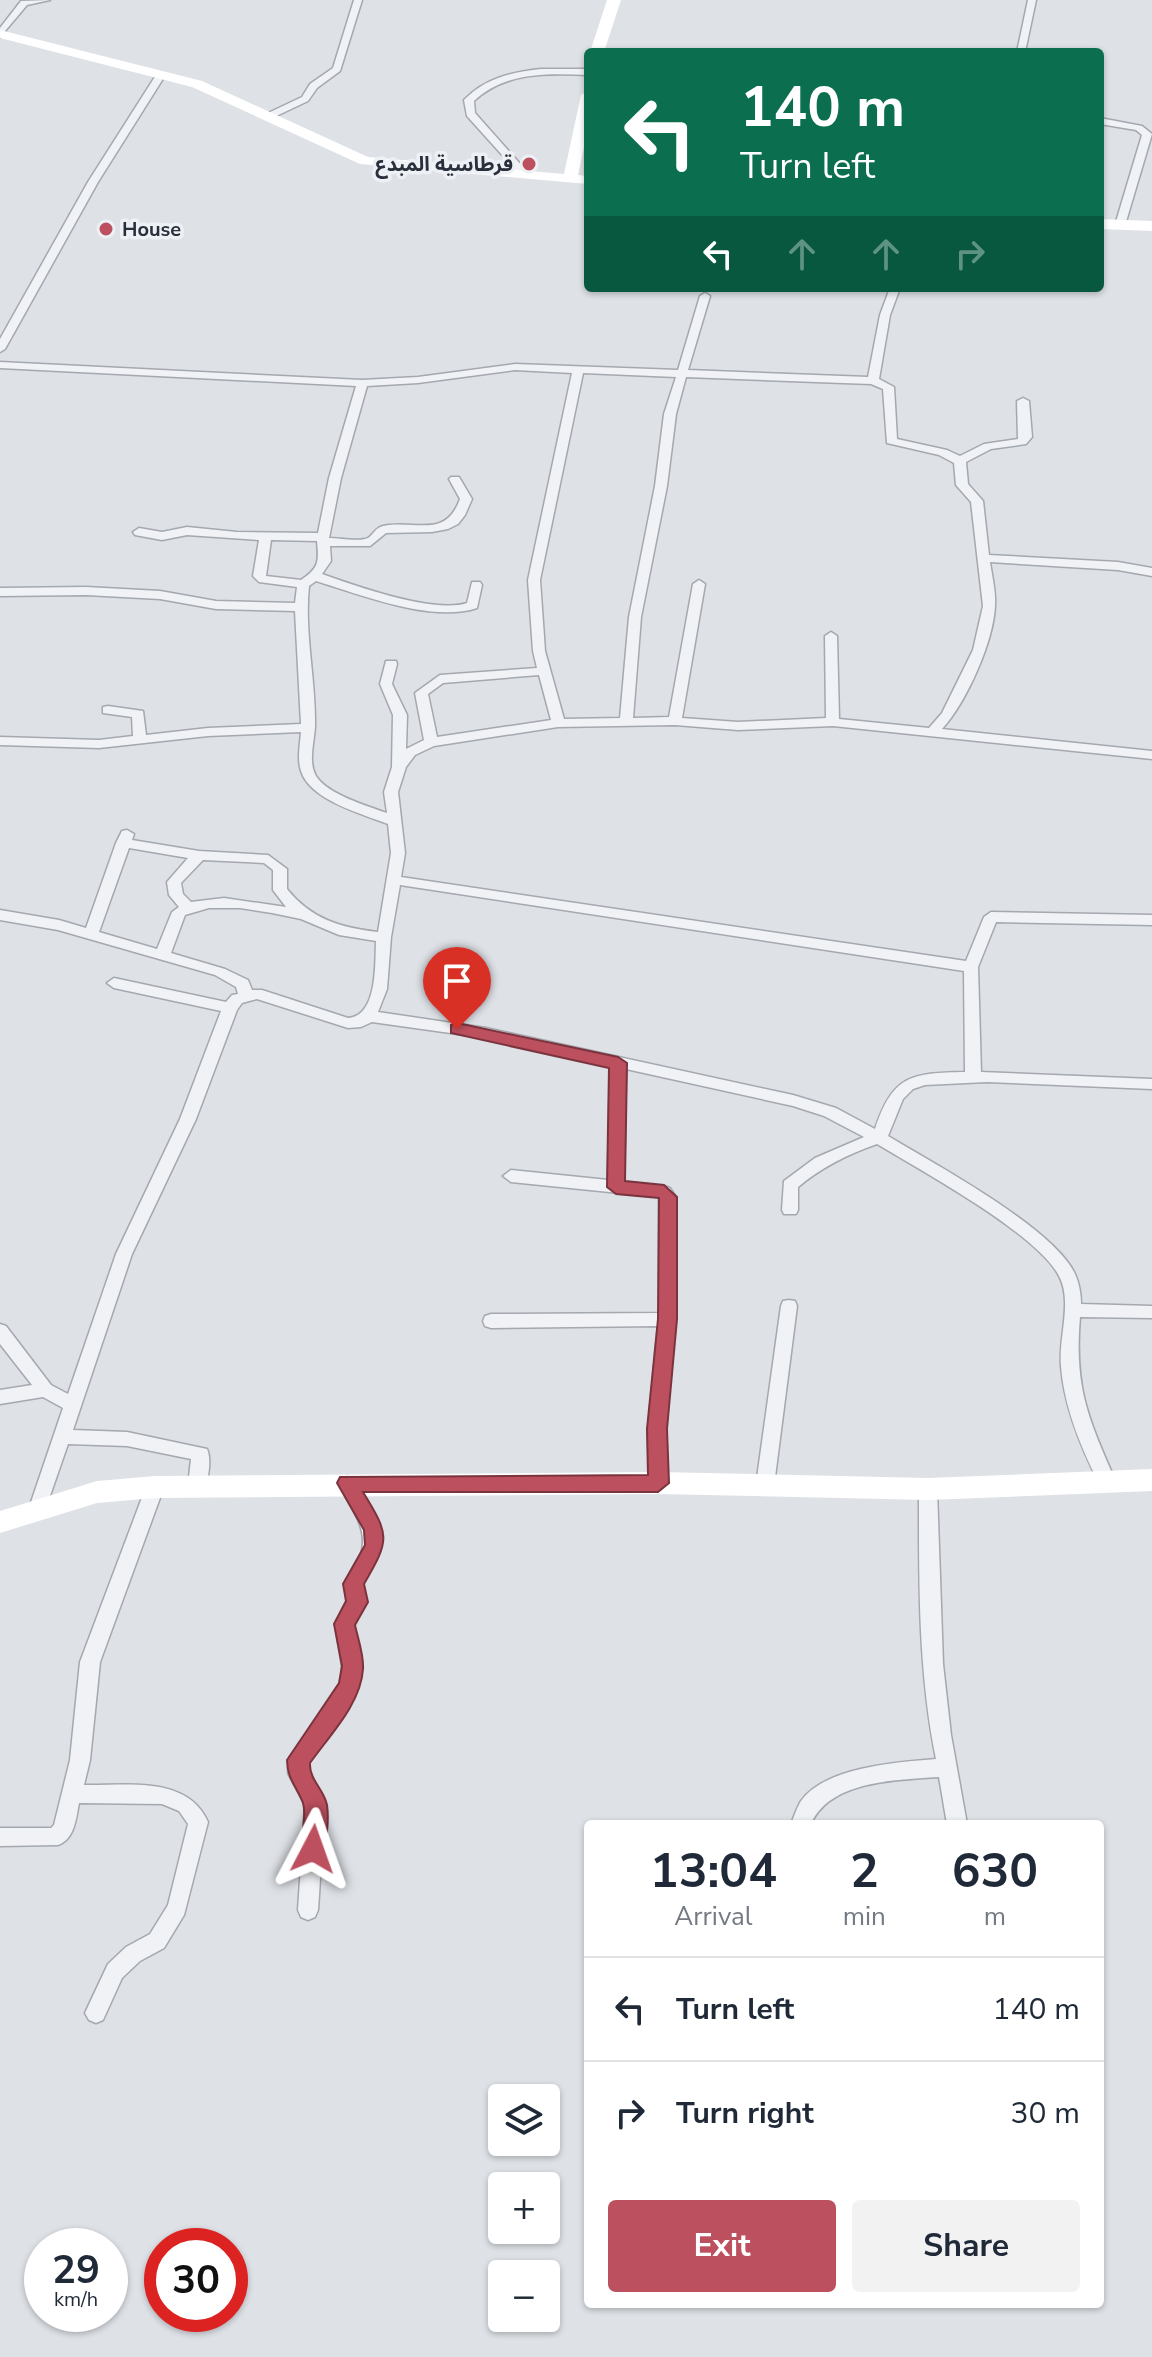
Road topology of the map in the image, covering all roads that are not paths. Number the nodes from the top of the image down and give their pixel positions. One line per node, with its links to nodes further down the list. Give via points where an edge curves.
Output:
1 (46, 0): 5 (street, via 14,9)
2 (358, 0): 11 (street, via 337,69 313,86 305,99)
3 (614, 0): 6 (street)
4 (1032, 0): 7 (street)
5 (0, 34): 9 (street)
6 (598, 48)
7 (1022, 48)
8 (584, 72): 13 (street, via 513,76 490,83 469,100 470,114 507,152)
9 (161, 74): 11 (street); 21 (street, via 93,182)
10 (584, 113): 14 (street)
11 (269, 116): 13 (street, via 374,163)
12 (1104, 122): 17 (street, via 1147,134)
13 (517, 173): 14 (street)
14 (570, 178): 15 (street)
15 (584, 180)
16 (1104, 224): 17 (street)
17 (1120, 225): 18 (street)
18 (1152, 226)
19 (894, 292): 25 (street)
20 (705, 296): 24 (street)
21 (0, 349)
22 (0, 365): 26 (street)
23 (578, 370): 24 (street); 26 (street, via 492,368); 42 (street, via 534,580)
24 (682, 375): 25 (street); 46 (street, via 670,414 635,617)
25 (873, 381): 28 (street, via 888,387 891,441)
26 (362, 383): 32 (street)
27 (1023, 401): 28 (street, via 1022,442 988,446)
28 (960, 461): 33 (street, via 962,485 977,501)
29 (455, 479): 32 (street, via 466,499 462,512 447,525 382,530 370,542)
30 (139, 532): 31 (street)
31 (266, 537): 32 (street); 35 (street, via 259,576)
32 (324, 540): 35 (street, via 325,561)
33 (985, 558): 34 (street); 51 (street, via 985,630 948,715)
34 (1152, 572)
35 (309, 580): 37 (street, via 463,610 473,605); 39 (street)
36 (699, 584): 47 (street)
37 (476, 585)
38 (0, 592): 39 (street, via 86,591 216,605)
39 (299, 607): 50 (street)
40 (831, 636): 48 (street)
41 (391, 664): 44 (street, via 386,684)
42 (543, 671): 43 (street, via 440,679); 49 (street)
43 (421, 693): 44 (street); 54 (street)
44 (397, 702): 56 (street)
45 (108, 710): 53 (street, via 138,714)
46 (626, 721): 47 (street); 49 (street)
47 (675, 721): 48 (street, via 738,726)
48 (833, 722): 51 (street)
49 (558, 723): 54 (street)
50 (308, 728): 53 (street); 57 (street, via 306,766 311,779 325,791)
51 (933, 731): 55 (street)
52 (0, 741): 53 (street)
53 (140, 741)
54 (431, 742): 56 (street, via 410,752)
55 (1152, 755)
56 (399, 767): 57 (street, via 391,792)
57 (393, 821): 59 (street, via 398,853)
58 (199, 855): 60 (street, via 174,882 176,895); 62 (street, via 268,859 280,869 280,890); 64 (street, via 125,838)
59 (394, 880): 65 (street); 67 (street)
60 (188, 907): 62 (street, via 217,901); 66 (street, via 179,912)
61 (0, 915): 64 (street)
62 (303, 915): 65 (street, via 349,934)
63 (1152, 920): 67 (street, via 991,917)
64 (90, 936): 66 (street)
65 (384, 937): 71 (street, via 380,989)
66 (162, 956): 69 (street, via 236,978)
67 (971, 967): 73 (street)
68 (114, 983): 70 (street)
69 (246, 995): 70 (street); 71 (street, via 348,1023)
70 (230, 1008): 87 (street, via 188,1119 124,1254)
71 (369, 1016): 72 (street, via 486,1033)
72 (618, 1063): 75 (street, via 793,1101 830,1112); 77 (street)
73 (973, 1077): 74 (street); 75 (street, via 908,1085 896,1094)
74 (1152, 1084)
75 (879, 1138): 78 (street, via 843,1149 801,1176 790,1185); 80 (street, via 1051,1253 1066,1272)
76 (511, 1176): 77 (street)
77 (616, 1187): 82 (street, via 664,1192 668,1197)
78 (790, 1210)
79 (789, 1306): 93 (street)
80 (1073, 1310): 81 (street); 90 (street, via 1068,1365 1079,1417)
81 (1152, 1312)
82 (667, 1319): 83 (street); 92 (street)
83 (491, 1321)
84 (0, 1331): 85 (street)
85 (45, 1390): 86 (street); 87 (street)
86 (0, 1397)
87 (74, 1406): 88 (street)
88 (63, 1437): 94 (street, via 127,1439 201,1454); 97 (street)
89 (1152, 1480): 90 (street)
90 (1107, 1482): 96 (street)
91 (347, 1483): 92 (street); 94 (street); 104 (street, via 375,1529 375,1546 353,1584 357,1602 344,1624 350,1684 299,1760 298,1773 315,1804)
92 (658, 1483): 93 (street)
93 (765, 1485): 96 (street)
94 (197, 1486): 95 (street)
95 (155, 1487): 97 (street, via 97,1492); 100 (street, via 90,1662)
96 (928, 1489): 99 (street, via 927,1601)
97 (37, 1511): 98 (street)
98 (0, 1522)
99 (947, 1767): 101 (street, via 867,1778 826,1792 806,1806); 102 (street)
100 (72, 1794): 103 (street, via 58,1836); 105 (street, via 163,1795 186,1805 198,1822 177,1908 157,1941 115,1971)
101 (802, 1820)
102 (956, 1820)
103 (0, 1837)
104 (308, 1910)
105 (96, 2013)

